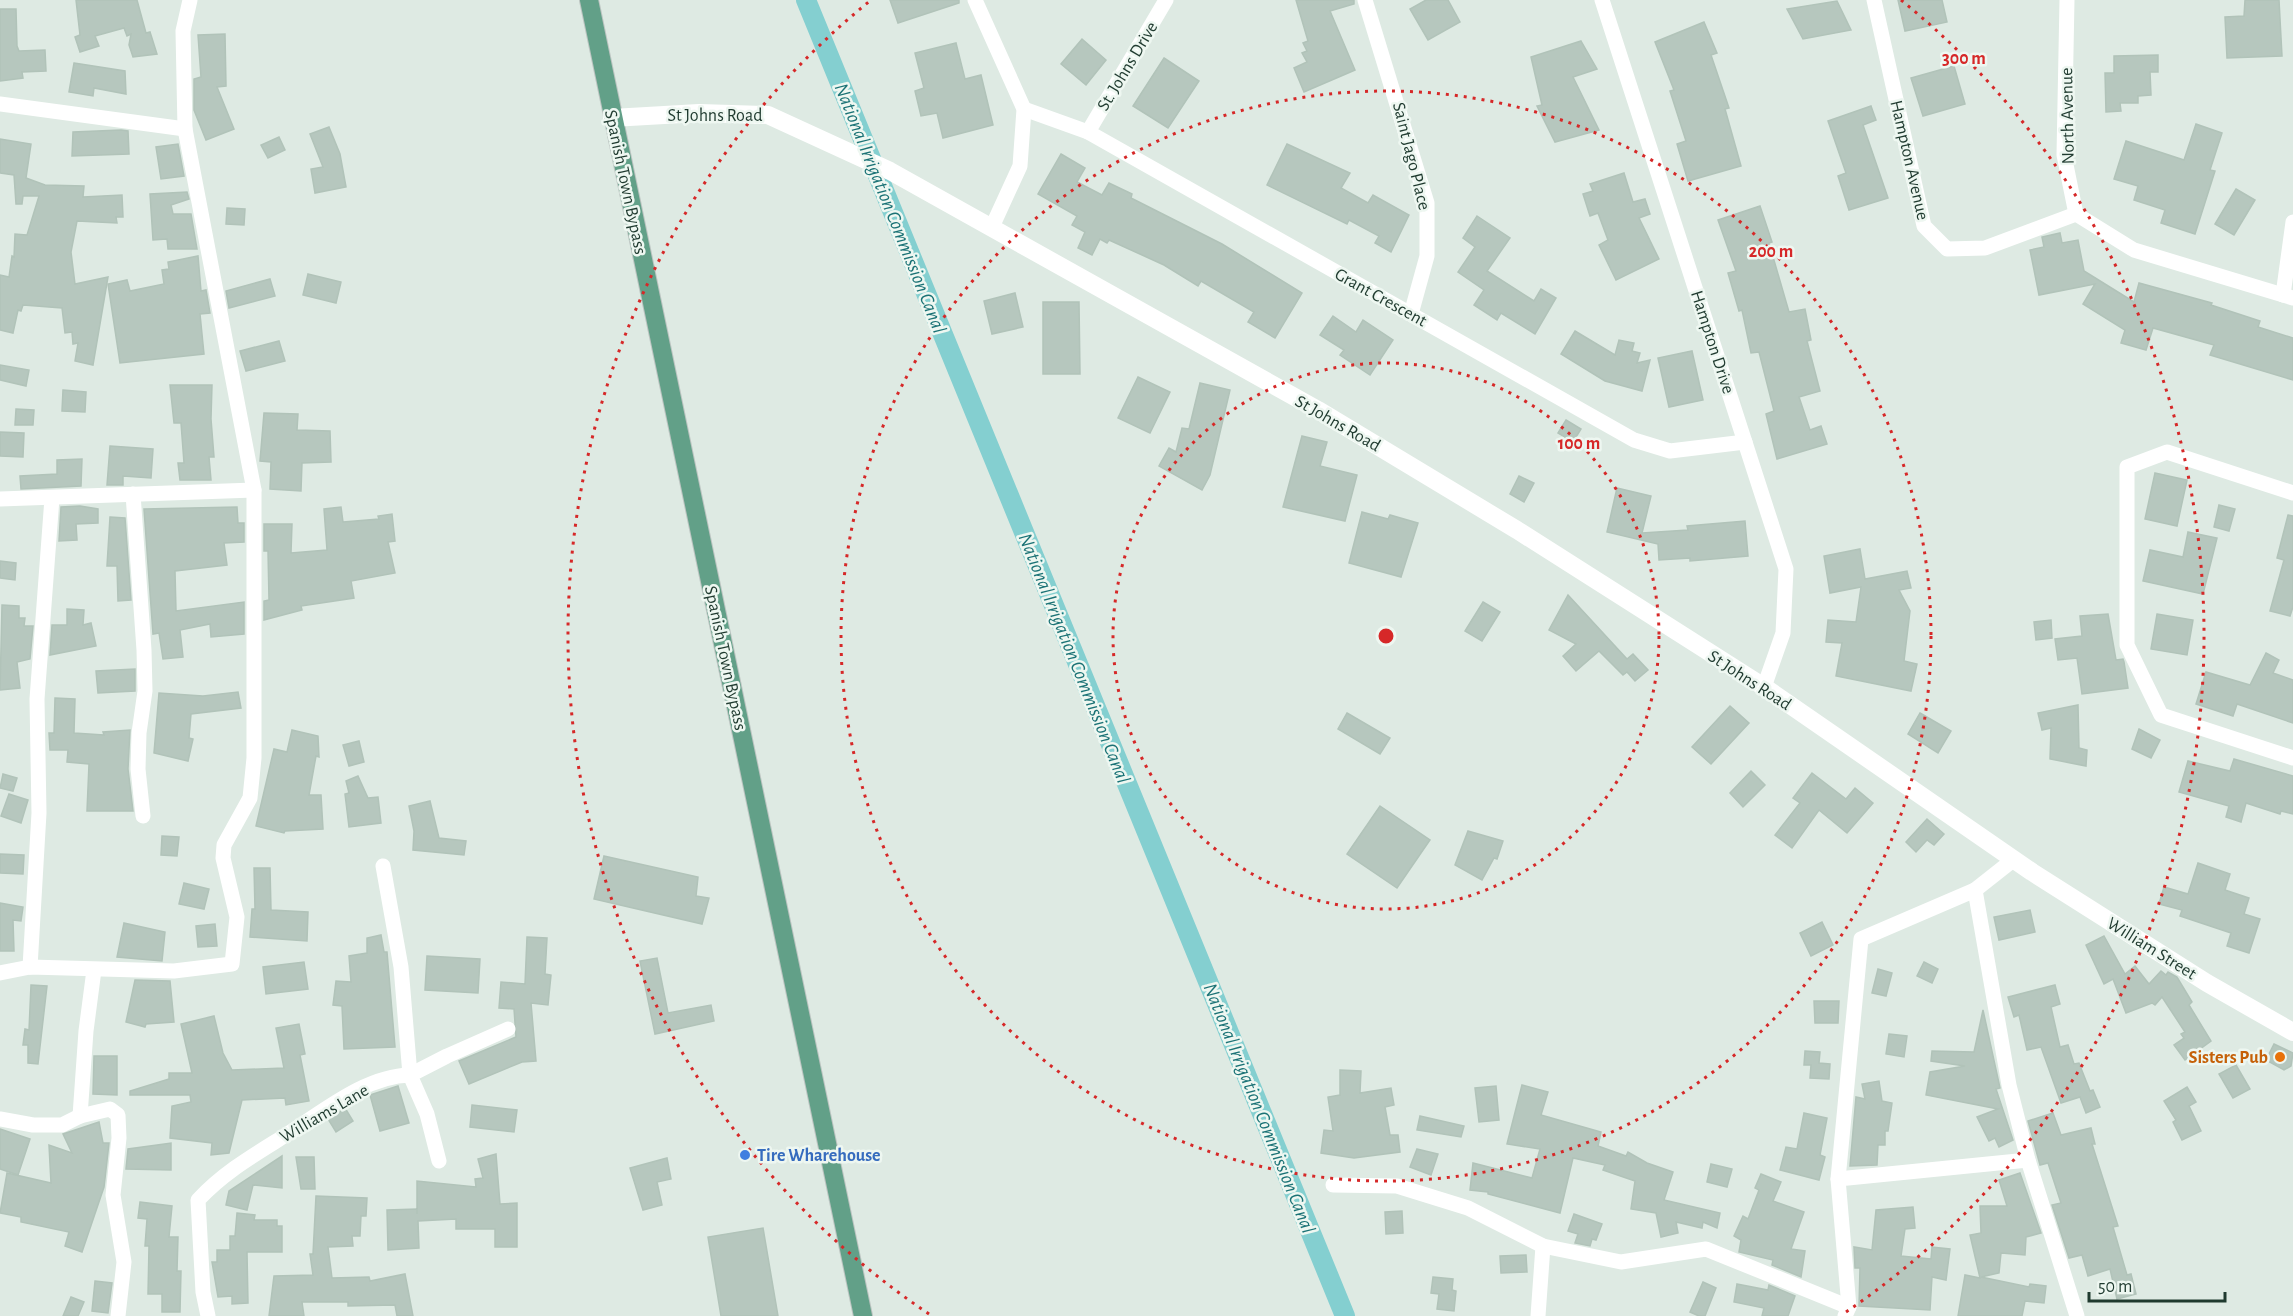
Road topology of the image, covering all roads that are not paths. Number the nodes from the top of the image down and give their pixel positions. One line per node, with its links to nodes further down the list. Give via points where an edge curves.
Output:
1 (190, 0): 12 (street, via 183,31)
2 (589, 0): 11 (main road, Spanish Town Bypass)
3 (975, 0): 10 (street)
4 (1166, 0): 13 (street, St. Johns Drive)
5 (1365, 0): 18 (street, Saint Jago Place, via 1427,203 1428,256)
6 (1602, 0): 19 (street, Hampton Drive)
7 (1874, 0): 14 (street, Hampton Avenue, via 1924,226 1947,249 1985,249)
8 (2067, 0): 14 (street, North Avenue, via 2064,155)
9 (0, 104): 12 (street)
10 (1024, 109): 13 (street, Grant Crescent); 16 (street, via 1020,166)
11 (612, 118): 16 (street, St Johns Road, via 699,113 768,115 853,152); 47 (main road, Spanish Town Bypass)
12 (185, 129): 20 (street)
13 (1088, 132): 18 (street, Grant Crescent)
14 (2076, 214): 17 (street, via 2134,250)
15 (2293, 222): 17 (street)
16 (992, 227): 25 (street, St Johns Road, via 1318,410 1517,530)
17 (2288, 296)
18 (1411, 314): 19 (street, Grant Crescent, via 1634,440 1670,451)
19 (1745, 442): 25 (street, Hampton Drive, via 1786,569 1783,633)
20 (254, 490): 22 (street); 32 (street, via 254,758 250,798 224,845 223,858 237,917 232,964 174,971)
21 (2293, 493): 26 (street, via 2167,452 2127,467 2127,645 2161,715)
22 (133, 494): 23 (street); 27 (street, via 144,650 145,692 138,769)
23 (52, 498): 24 (street); 31 (street, via 37,699 39,813)
24 (0, 499)
25 (1764, 687): 28 (street, St Johns Road)
26 (2293, 758)
27 (143, 816)
28 (2013, 860): 30 (street); 35 (street, William Street, via 2207,983)
29 (383, 866): 36 (street, via 401,967)
30 (1975, 890): 39 (street, via 2009,1085); 41 (street, via 1861,939)
31 (30, 967): 32 (street); 33 (street)
32 (94, 970): 37 (street)
33 (0, 973)
34 (508, 1029): 36 (street)
35 (2293, 1032)
36 (410, 1075): 40 (street, via 427,1114); 46 (street, Williams Lane, via 371,1084 319,1112 247,1157 216,1180 198,1200)
37 (80, 1116): 38 (street, via 62,1125); 45 (street, via 110,1109 118,1115 113,1195 124,1262)
38 (0, 1119)
39 (2028, 1160): 41 (street); 49 (street)
40 (439, 1161)
41 (1838, 1179): 44 (street)
42 (1333, 1185): 43 (street, via 1397,1186 1468,1208)
43 (1543, 1246): 44 (street, via 1621,1262 1706,1249); 48 (street)
44 (1847, 1312)
45 (118, 1316)
46 (208, 1316)
47 (863, 1316)
48 (1538, 1316)
49 (2077, 1316)

